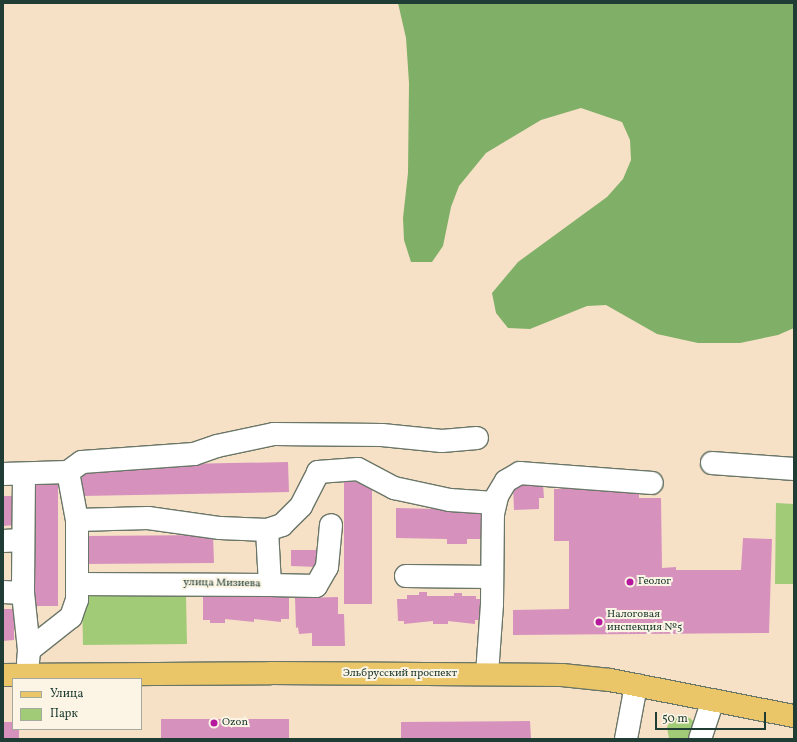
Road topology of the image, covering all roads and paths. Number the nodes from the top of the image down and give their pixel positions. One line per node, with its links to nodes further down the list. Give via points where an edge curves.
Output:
1 (477, 438): 4 (street, via 442,441 382,435 274,434 194,454 82,462)
2 (712, 463): 3 (street)
3 (794, 469)
4 (68, 472): 5 (street); 8 (street)
5 (13, 474): 11 (street)
6 (652, 483): 7 (street, via 520,473 506,481)
7 (496, 503): 10 (street, via 450,500 401,490 358,469 337,468 318,472 301,506 282,525); 13 (street, via 493,514)
8 (77, 520): 10 (street, via 148,518 220,528); 14 (street)
9 (331, 525): 15 (street, via 327,567 316,586)
10 (267, 530): 15 (street, улица Мизиева)
11 (13, 540): 16 (street)
12 (406, 576): 13 (street)
13 (492, 576): 18 (street)
14 (77, 584): 15 (street, улица Мизиева); 17 (street, via 77,600 71,617)
15 (270, 584)
16 (13, 593): 17 (street)
17 (29, 650): 20 (street)
18 (487, 674): 20 (main road, Эльбрусский проспект); 21 (main road, Эльбрусский проспект, via 591,677)
19 (3, 675): 20 (main road, Эльбрусский проспект)
20 (26, 675)
21 (636, 685): 22 (main road, Эльбрусский проспект); 24 (street)
22 (713, 700): 23 (main road, Эльбрусский проспект); 25 (street)
23 (794, 716)
24 (626, 739)
25 (700, 739)

